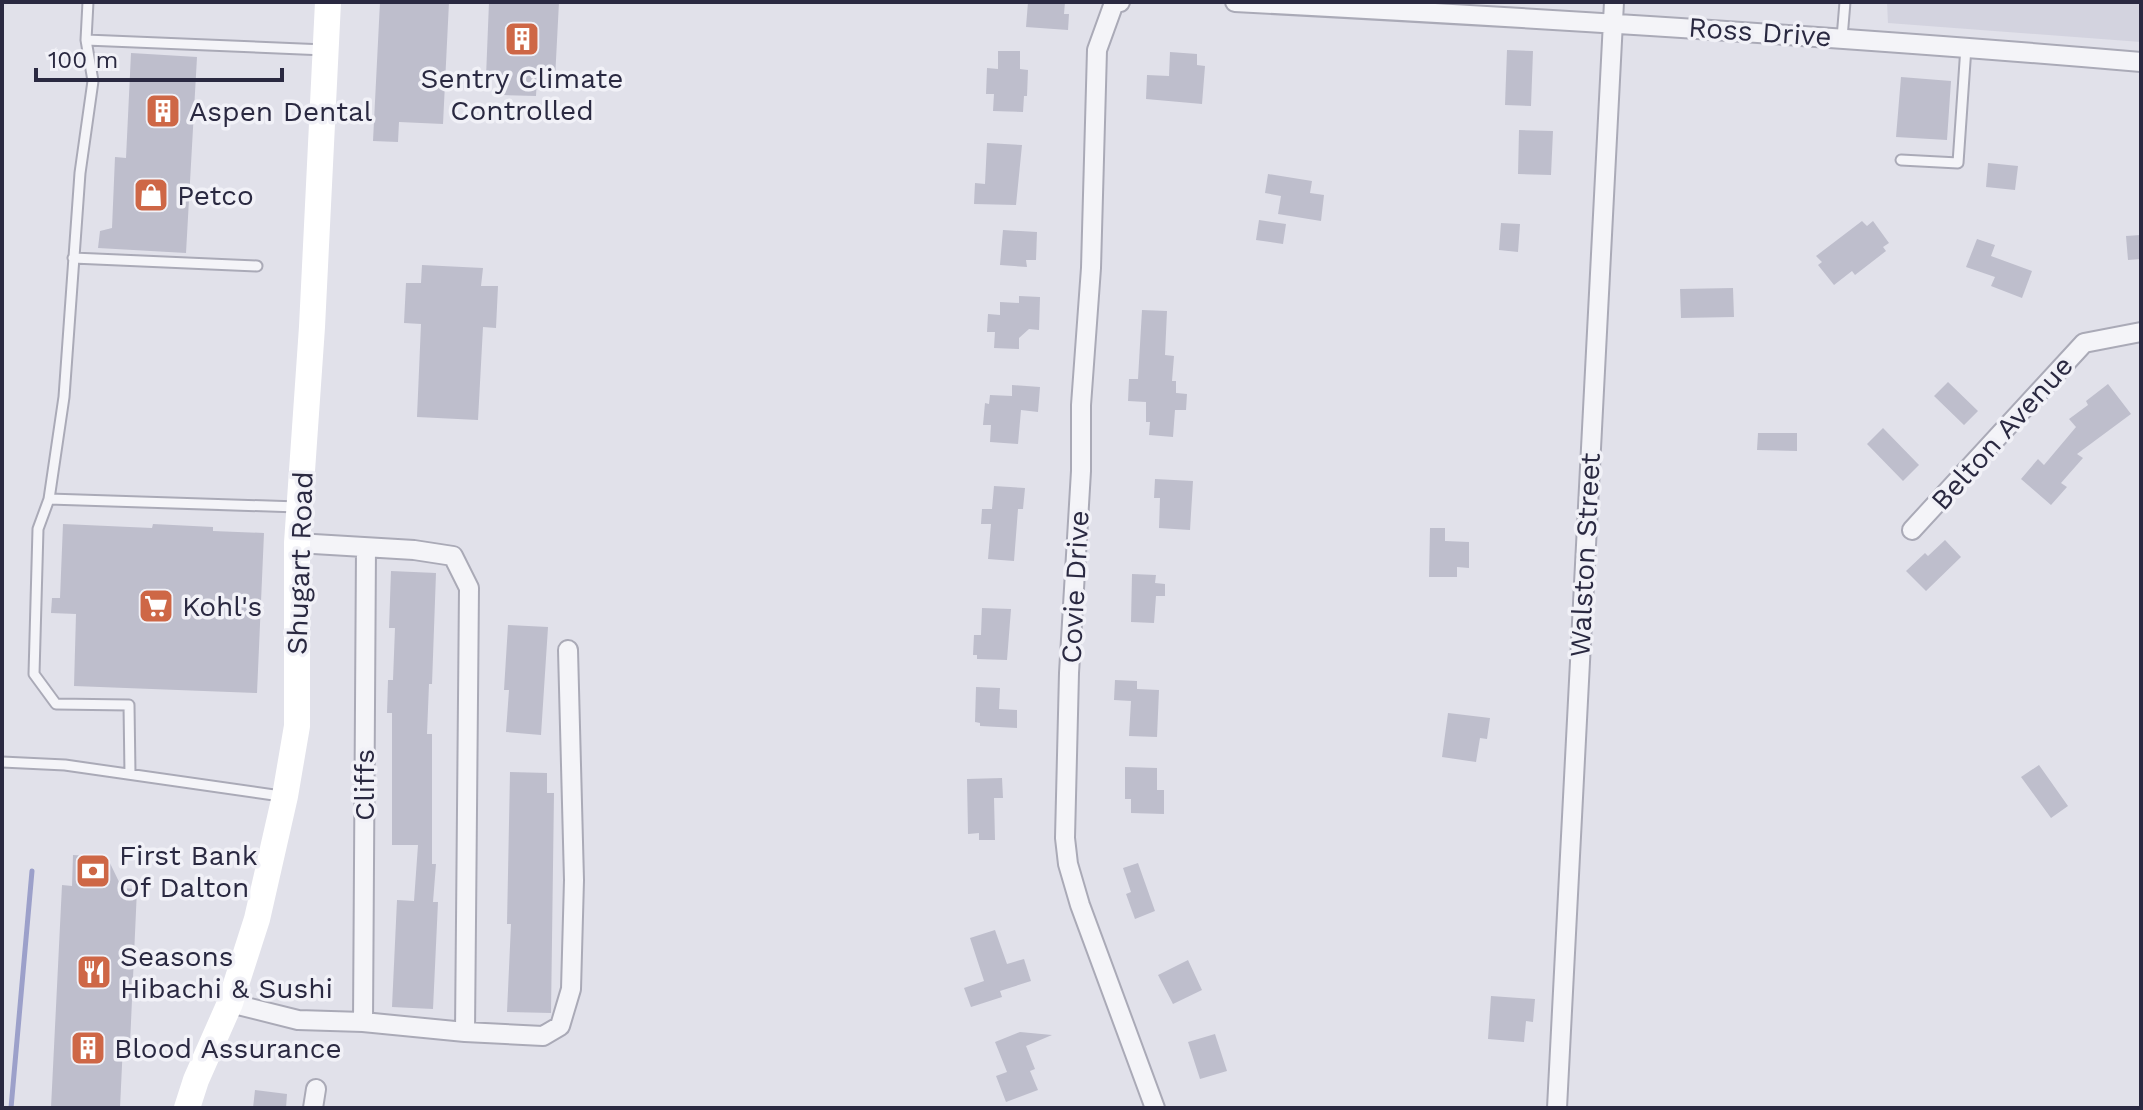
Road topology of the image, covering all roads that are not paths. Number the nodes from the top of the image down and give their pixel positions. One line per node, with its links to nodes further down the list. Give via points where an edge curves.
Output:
1 (88, 2): 10 (lane)
2 (328, 2): 12 (street, Shugart Road)
3 (1113, 2): 4 (street); 31 (street, Covie Drive, via 1097,50 1065,838 1071,880)
4 (1120, 2)
5 (1235, 2): 8 (street, Ross Drive)
6 (1614, 2): 8 (street, Walston Street)
7 (1845, 2): 9 (lane)
8 (1613, 22): 9 (street, Ross Drive); 32 (street, Walston Street)
9 (1842, 38): 11 (street, Ross Drive)
10 (86, 40): 12 (lane); 15 (lane, via 93,81)
11 (1966, 47): 13 (street, Ross Drive); 14 (lane, via 1958,163)
12 (325, 50): 19 (street, Shugart Road)
13 (2141, 62)
14 (1901, 160)
15 (73, 258): 16 (lane); 18 (lane, via 64,397)
16 (257, 266)
17 (2141, 332): 20 (street, Belton Avenue, via 2084,343)
18 (49, 499): 19 (lane); 25 (lane, via 38,529 34,674 56,704 129,705)
19 (301, 507): 21 (street, Shugart Road)
20 (1912, 530)
21 (297, 543): 22 (street); 26 (street, Shugart Road, via 297,726)
22 (366, 548): 28 (street, Cliffs); 29 (street, via 453,556 469,588)
23 (568, 650): 29 (street, via 571,989 560,1026 543,1036)
24 (2, 762): 25 (lane)
25 (130, 774): 26 (lane)
26 (285, 796): 27 (street, Shugart Road, via 257,919)
27 (230, 1003): 28 (street, via 298,1020); 30 (street, Shugart Road)
28 (363, 1022): 29 (street)
29 (465, 1032)
30 (187, 1108)
31 (1155, 1108)
32 (1557, 1108)

